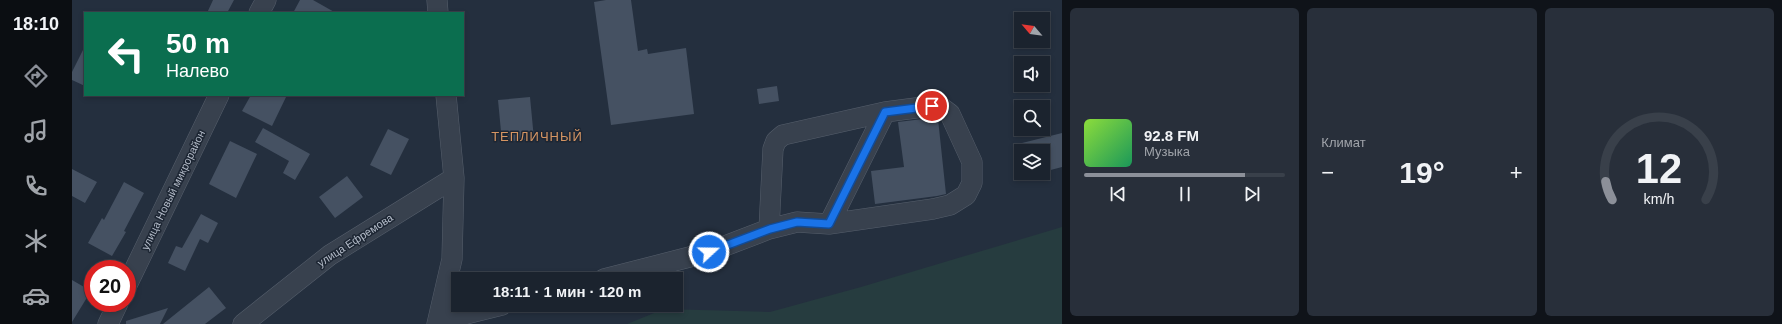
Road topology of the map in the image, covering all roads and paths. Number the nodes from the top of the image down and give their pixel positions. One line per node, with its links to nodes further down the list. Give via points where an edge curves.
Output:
1 (266, 0): 3 (street)
2 (437, 0): 4 (street)
3 (260, 12)
4 (438, 12)
5 (219, 96): 11 (street, улица Новый микрорайон)
6 (446, 96): 8 (street)
7 (885, 112): 9 (street); 9 (street, via 932,106 942,108 950,114 972,162 972,183 966,195 950,205 933,209); 10 (street, via 782,135 776,141 773,149)
8 (454, 178): 15 (street, via 452,259); 17 (street, улица Ефремова, via 330,254)
9 (829, 224): 10 (street, via 797,222)
10 (770, 229): 12 (street, via 709,252)
11 (136, 266)
12 (631, 272)
13 (114, 312): 16 (street)
14 (477, 312): 15 (street)
15 (438, 323)
16 (108, 324)
17 (243, 324)

